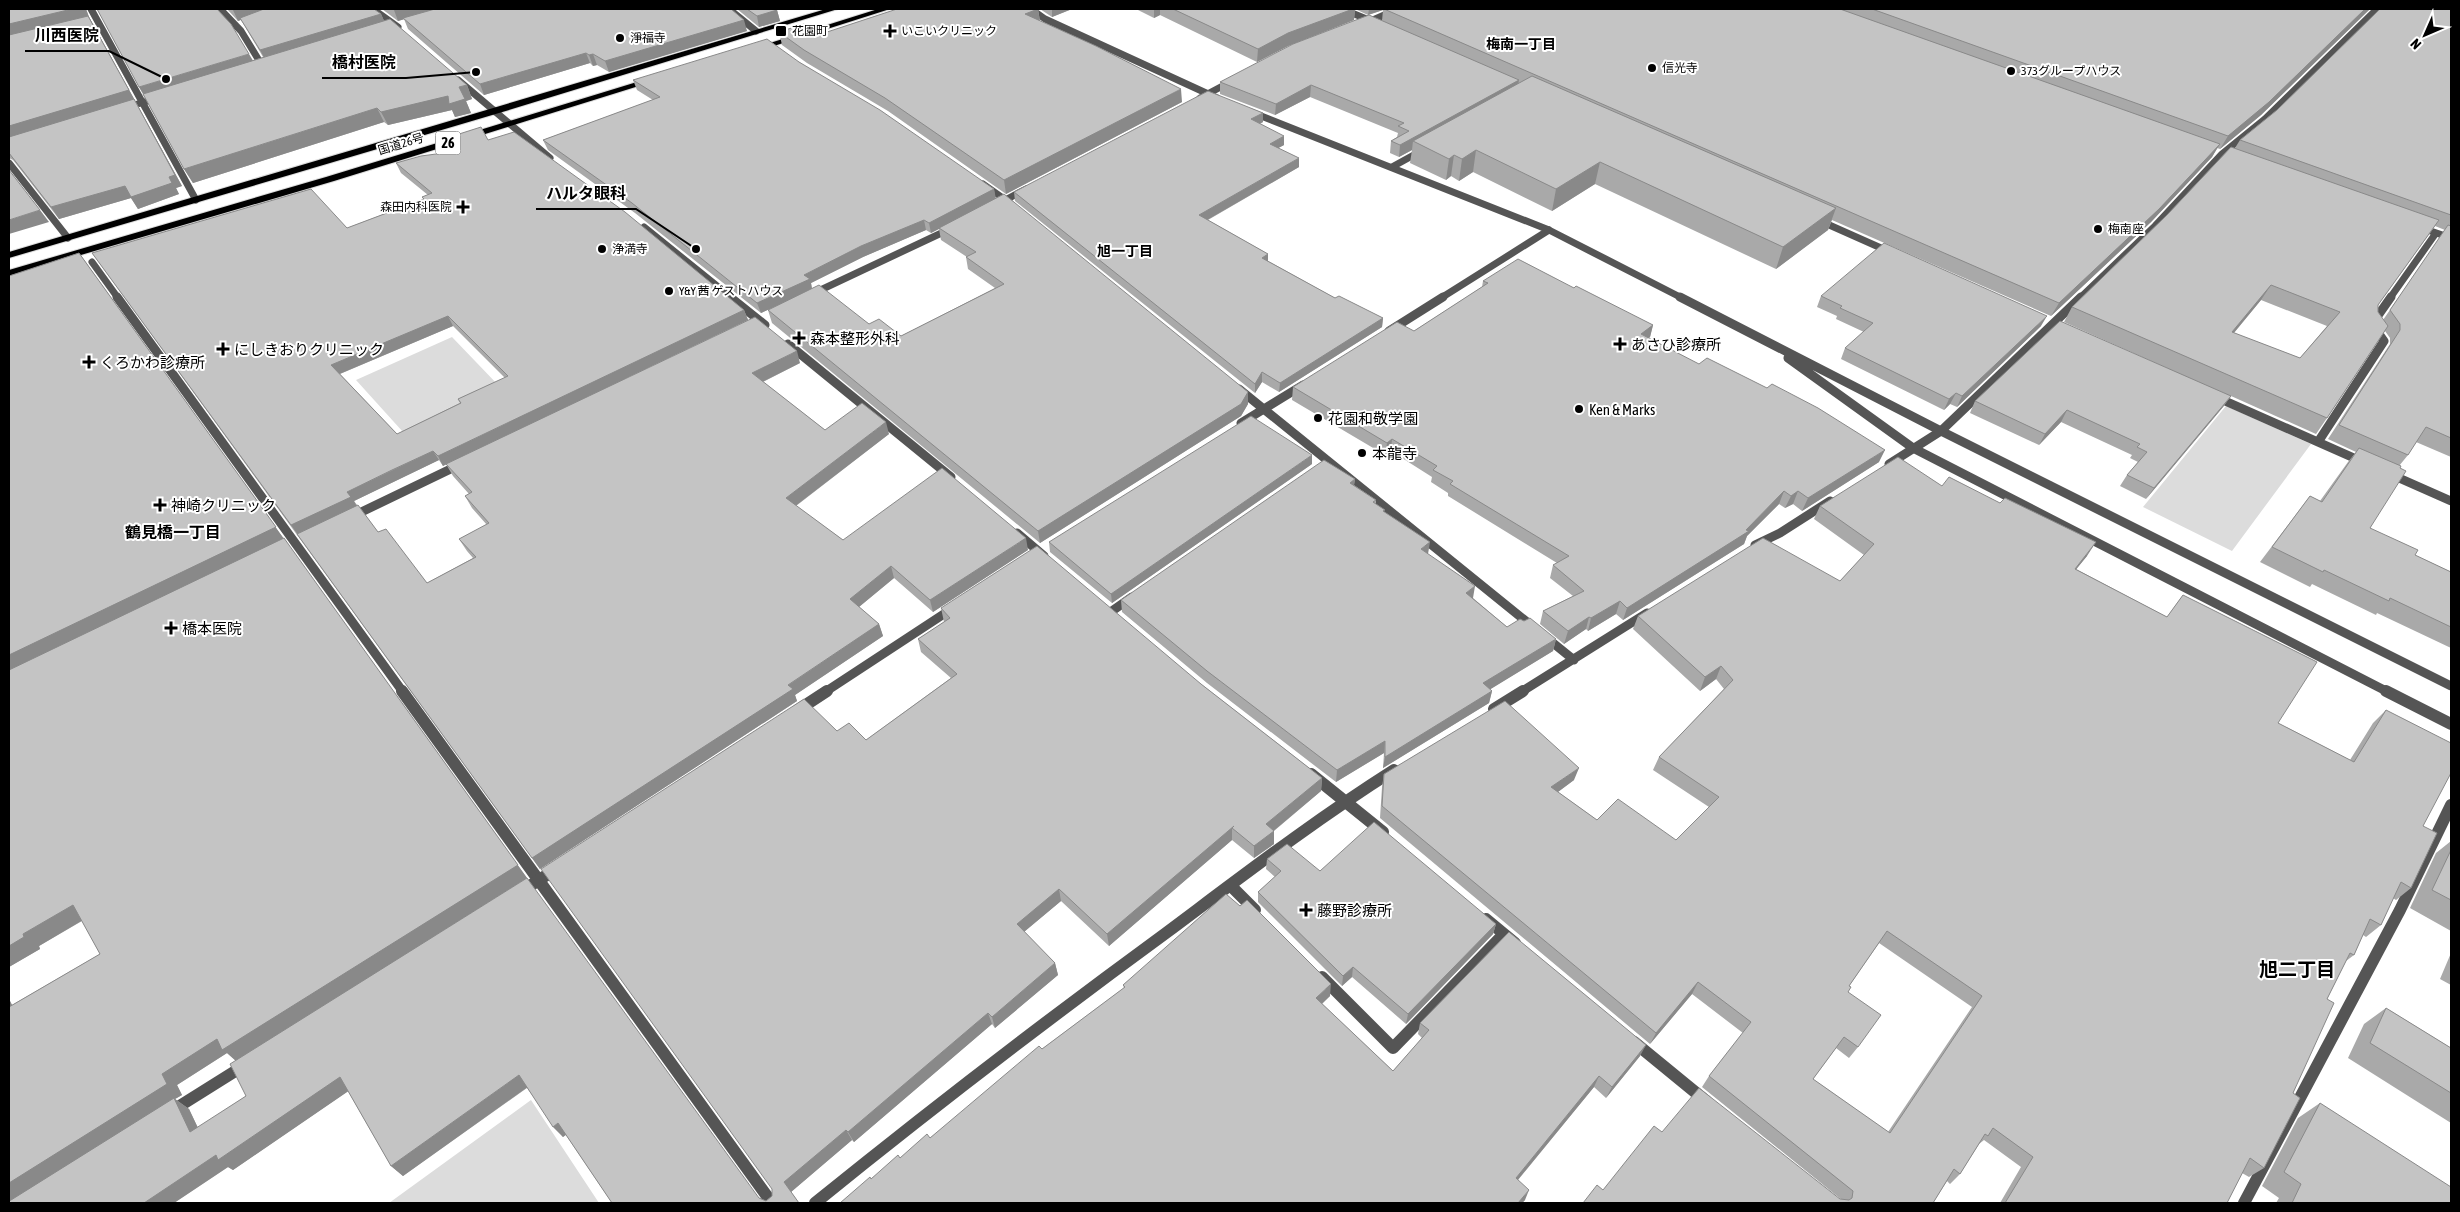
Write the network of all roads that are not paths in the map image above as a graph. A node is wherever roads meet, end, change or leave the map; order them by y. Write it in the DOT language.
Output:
graph roads {
  1 [pos="92,9"];
  2 [pos="220,9"];
  3 [pos="373,9"];
  4 [pos="729,9"];
  5 [pos="834,9"];
  6 [pos="886,9"];
  7 [pos="1031,9"];
  8 [pos="1342,9"];
  9 [pos="1398,9"];
  10 [pos="2377,9"];
  11 [pos="98,20"];
  12 [pos="1371,21"];
  13 [pos="89,22"];
  14 [pos="246,23"];
  15 [pos="1380,25"];
  16 [pos="1360,26"];
  17 [pos="237,27"];
  18 [pos="400,29"];
  19 [pos="756,32"];
  20 [pos="772,44"];
  21 [pos="782,51"];
  22 [pos="744,52"];
  23 [pos="272,64"];
  24 [pos="263,67"];
  25 [pos="254,70"];
  26 [pos="450,74"];
  27 [pos="660,78"];
  28 [pos="1237,78"];
  29 [pos="1207,94"];
  30 [pos="169,95"];
  31 [pos="1224,101"];
  32 [pos="1192,102"];
  33 [pos="141,103"];
  34 [pos="1242,108"];
  35 [pos="114,112"];
  36 [pos="496,112"];
  37 [pos="511,124"];
  38 [pos="1426,148"];
  39 [pos="9,163"];
  40 [pos="560,166"];
  41 [pos="1392,168"];
  42 [pos="974,178"];
  43 [pos="1032,186"];
  44 [pos="196,200"];
  45 [pos="1006,200"];
  46 [pos="989,208"];
  47 [pos="1021,212"];
  48 [pos="632,217"];
  49 [pos="1811,217"];
  50 [pos="2408,223"];
  51 [pos="956,226"];
  52 [pos="1549,230"];
  53 [pos="2436,233"];
  54 [pos="68,238"];
  55 [pos="2451,238"];
  56 [pos="9,254"];
  57 [pos="1901,257"];
  58 [pos="92,262"];
  59 [pos="9,273"];
  60 [pos="801,300"];
  61 [pos="1378,338"];
  62 [pos="1761,338"];
  63 [pos="1312,378"];
  64 [pos="1233,384"];
  65 [pos="2212,395"];
  66 [pos="1263,409"];
  67 [pos="1230,430"];
  68 [pos="1941,431"];
  69 [pos="2318,442"];
  70 [pos="1914,448"];
  71 [pos="471,459"];
  72 [pos="2372,466"];
  73 [pos="2380,470"];
  74 [pos="1876,472"];
  75 [pos="958,482"];
  76 [pos="1836,498"];
  77 [pos="2451,501"];
  78 [pos="341,522"];
  79 [pos="1009,526"];
  80 [pos="1745,551"];
  81 [pos="1053,563"];
  82 [pos="1144,589"];
  83 [pos="964,601"];
  84 [pos="1656,608"];
  85 [pos="1112,611"];
  86 [pos="1574,660"];
  87 [pos="2451,686"];
  88 [pos="1488,713"];
  89 [pos="788,716"];
  90 [pos="2451,724"];
  91 [pos="1404,764"];
  92 [pos="1306,770"];
  93 [pos="1346,800"];
  94 [pos="2451,805"];
  95 [pos="1391,838"];
  96 [pos="563,864"];
  97 [pos="538,880"];
  98 [pos="1230,885"];
  99 [pos="513,896"];
  100 [pos="1481,914"];
  101 [pos="1264,919"];
  102 [pos="1504,934"];
  103 [pos="1524,951"];
  104 [pos="1312,966"];
  105 [pos="1624,1034"];
  106 [pos="252,1060"];
  107 [pos="1717,1108"];
  108 [pos="160,1118"];
  109 [pos="772,1203"];
  110 [pos="815,1203"];
  111 [pos="2244,1203"];
  1 -- 11 [label="street"];
  2 -- 17 [label="street"];
  3 -- 18 [label="street"];
  4 -- 19 [label="street"];
  5 -- 19 [label="highway, 国道26号 / 26"];
  6 -- 20 [label="highway"];
  7 -- 29 [label="street"];
  8 -- 12 [label="street"];
  9 -- 12 [label="street"];
  10 -- 68 [label="street"];
  11 -- 13 [label="street"];
  11 -- 33 [label="street"];
  12 -- 15 [label="street"];
  12 -- 16 [label="street"];
  14 -- 17 [label="street"];
  17 -- 24 [label="street"];
  19 -- 36 [label="highway, 国道26号 / 26"];
  20 -- 21 [label="street"];
  20 -- 22 [label="highway"];
  23 -- 24 [label="street"];
  24 -- 25 [label="street"];
  26 -- 36 [label="street"];
  27 -- 37 [label="highway, 国道26号 / 26"];
  28 -- 29 [label="street"];
  29 -- 31 [label="street"];
  29 -- 32 [label="street"];
  30 -- 33 [label="street"];
  33 -- 35 [label="street"];
  33 -- 44 [label="street"];
  34 -- 41 [label="street"];
  36 -- 37 [label="street"];
  36 -- 44 [label="highway, 国道26号 / 26"];
  37 -- 40 [label="street"];
  37 -- 59 [label="highway, 国道26号 / 26"];
  38 -- 41 [label="street"];
  39 -- 54 [label="street"];
  41 -- 52 [label="street"];
  42 -- 45 [label="street"];
  43 -- 45 [label="street"];
  44 -- 54 [label="highway, 国道26号 / 26"];
  45 -- 46 [label="street"];
  45 -- 47 [label="street"];
  48 -- 75 [label="street"];
  49 -- 57 [label="street"];
  50 -- 53 [label="street"];
  51 -- 60 [label="street"];
  52 -- 61 [label="street"];
  52 -- 62 [label="street"];
  53 -- 55 [label="street"];
  53 -- 69 [label="street"];
  54 -- 56 [label="highway, 国道26号 / 26"];
  58 -- 97 [label="street"];
  62 -- 68 [label="street"];
  62 -- 70 [label="street"];
  63 -- 66 [label="street"];
  64 -- 66 [label="street"];
  65 -- 69 [label="street"];
  66 -- 67 [label="street"];
  66 -- 86 [label="street"];
  68 -- 70 [label="street"];
  68 -- 87 [label="street"];
  69 -- 72 [label="street"];
  70 -- 74 [label="street"];
  70 -- 90 [label="street"];
  71 -- 78 [label="street"];
  73 -- 77 [label="street"];
  76 -- 80 [label="street"];
  79 -- 81 [label="street"];
  82 -- 85 [label="street"];
  83 -- 89 [label="street"];
  84 -- 86 [label="street"];
  86 -- 88 [label="street"];
  91 -- 93 [label="street"];
  92 -- 93 [label="street"];
  93 -- 95 [label="street"];
  93 -- 98 [label="street"];
  94 -- 111 [label="street"];
  96 -- 97 [label="street"];
  97 -- 99 [label="street"];
  97 -- 109 [label="street"];
  98 -- 101 [label="street"];
  98 -- 110 [label="street"];
  100 -- 102 [label="street"];
  102 -- 103 [label="street"];
  102 -- 104 [label="street"];
  105 -- 107 [label="street"];
  106 -- 108 [label="street"];
}
